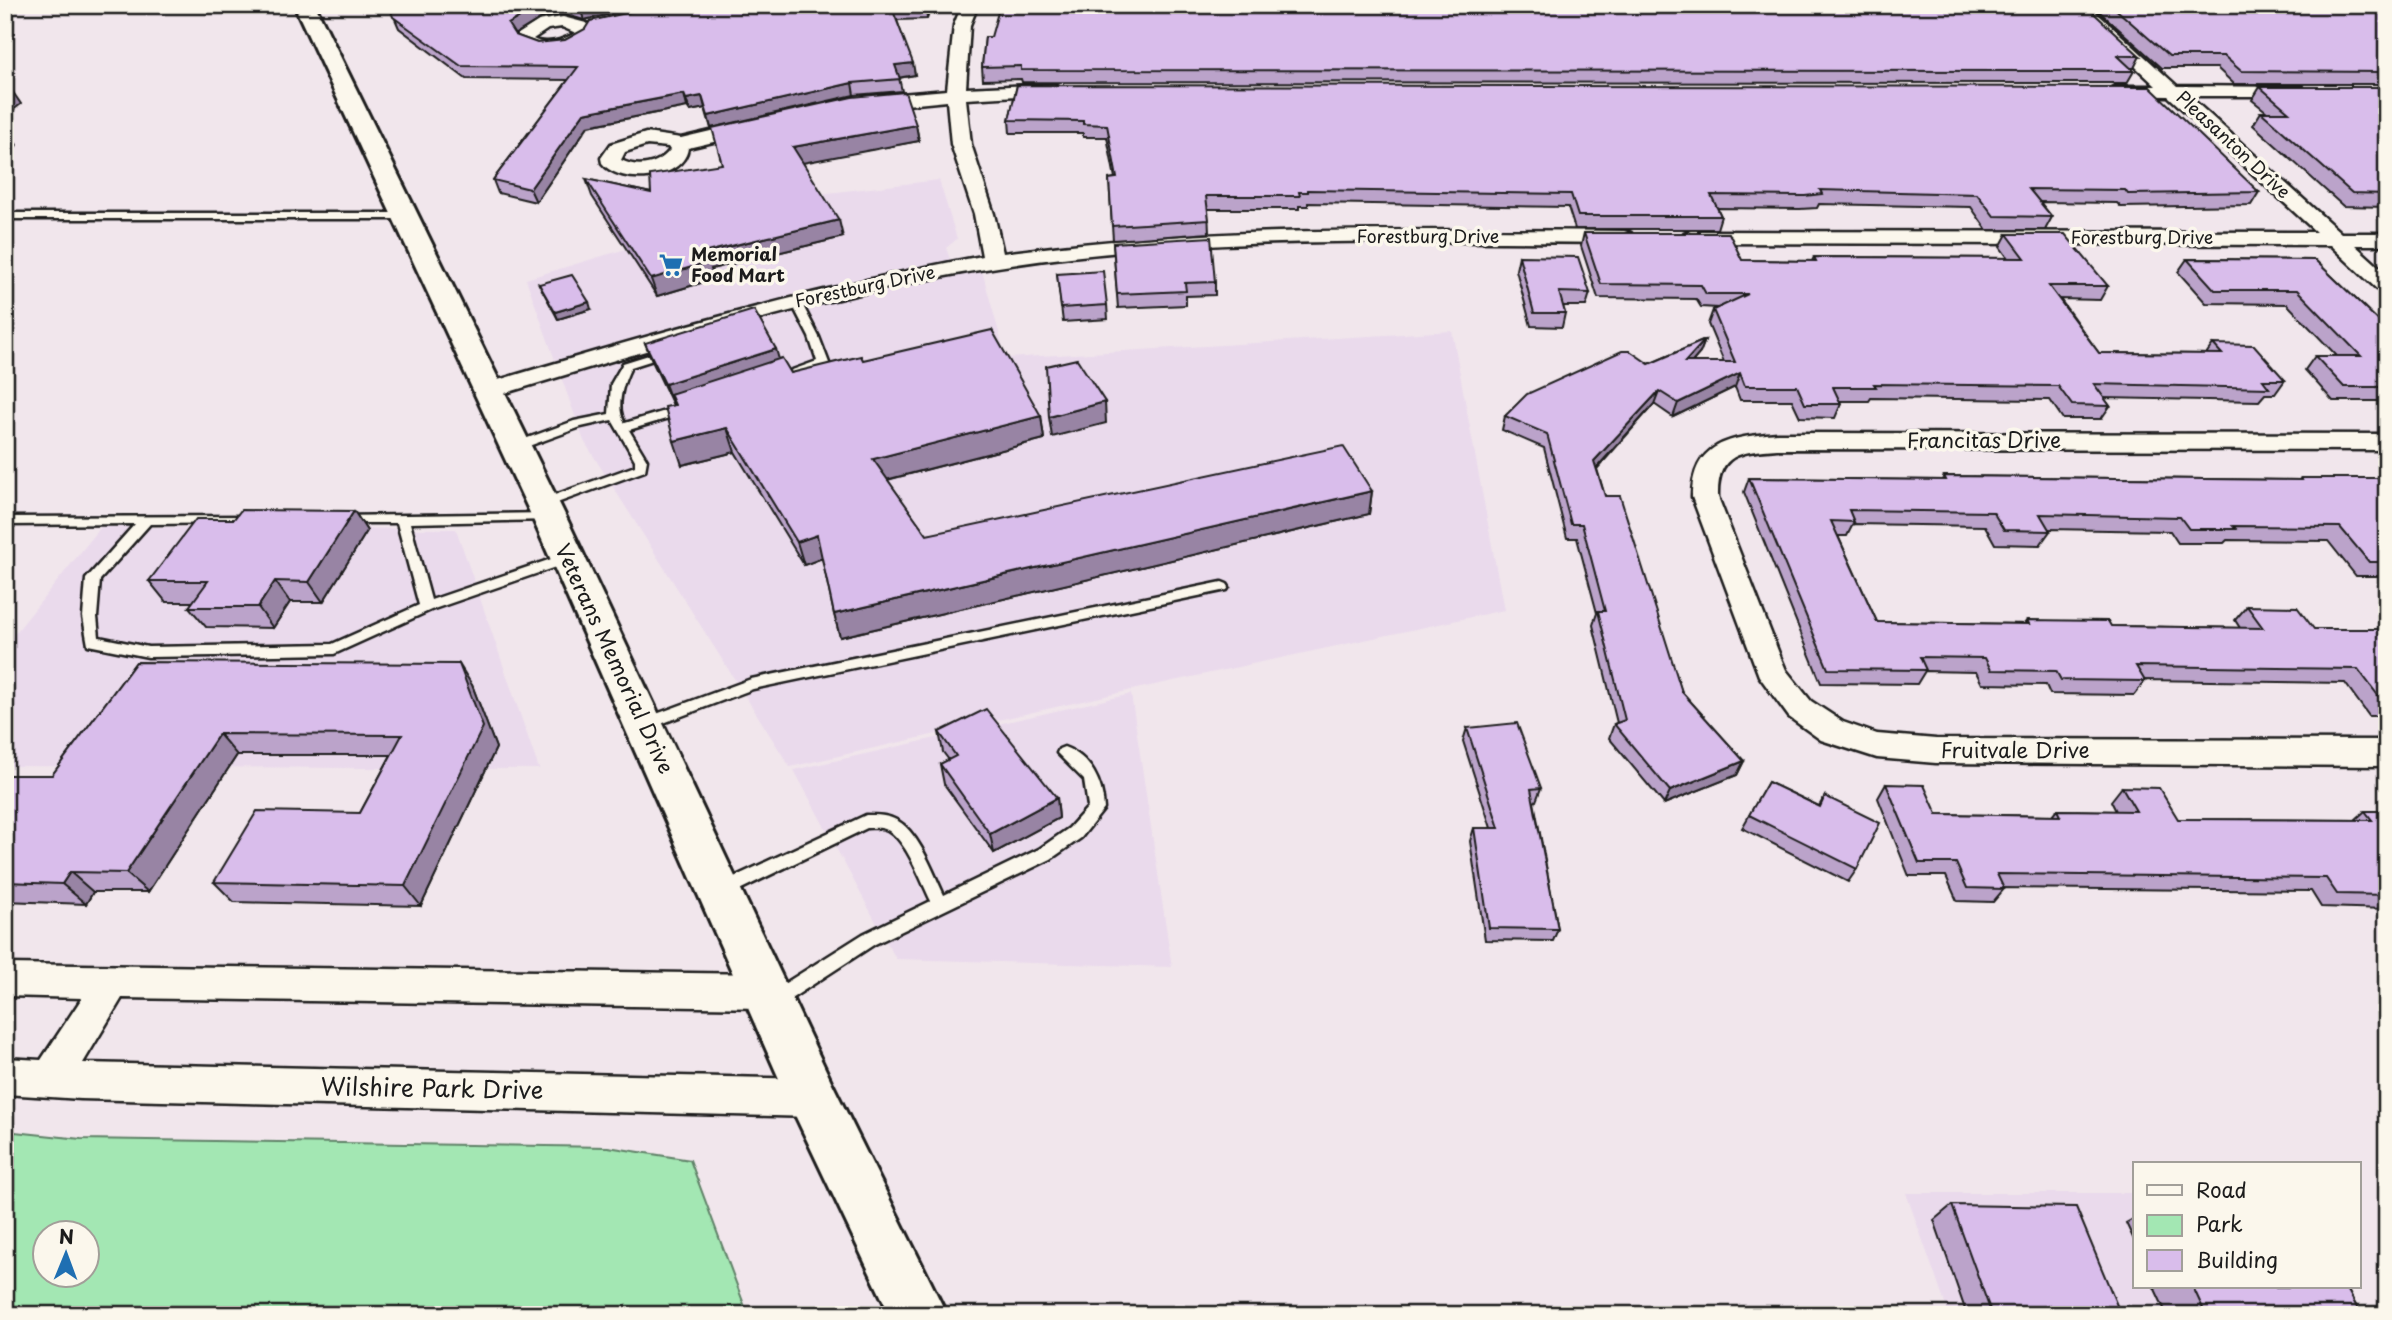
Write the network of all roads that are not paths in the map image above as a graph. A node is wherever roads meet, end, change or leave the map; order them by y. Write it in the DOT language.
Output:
graph roads {
  1 [pos="304,5"];
  2 [pos="970,5"];
  3 [pos="2078,5"];
  4 [pos="1069,89"];
  5 [pos="2091,91"];
  6 [pos="2174,91"];
  7 [pos="2320,92"];
  8 [pos="956,94"];
  9 [pos="842,107"];
  10 [pos="765,124"];
  11 [pos="678,145"];
  12 [pos="5,216"];
  13 [pos="404,216"];
  14 [pos="1639,237"];
  15 [pos="1667,237"];
  16 [pos="2335,239"];
  17 [pos="2387,239"];
  18 [pos="994,261"];
  19 [pos="2387,286"];
  20 [pos="796,302"];
  21 [pos="686,341"];
  22 [pos="779,379"];
  23 [pos="487,391"];
  24 [pos="696,406"];
  25 [pos="615,416"];
  26 [pos="623,428"];
  27 [pos="2387,442"];
  28 [pos="515,447"];
  29 [pos="545,510"];
  30 [pos="402,518"];
  31 [pos="267,519"];
  32 [pos="321,519"];
  33 [pos="146,520"];
  34 [pos="5,521"];
  35 [pos="568,558"];
  36 [pos="1735,578"];
  37 [pos="1222,587"];
  38 [pos="426,607"];
  39 [pos="643,724"];
  40 [pos="1064,753"];
  41 [pos="2387,753"];
  42 [pos="719,891"];
  43 [pos="940,904"];
  44 [pos="5,980"];
  45 [pos="113,981"];
  46 [pos="768,997"];
  47 [pos="5,1076"];
  48 [pos="51,1079"];
  49 [pos="813,1098"];
  50 [pos="919,1315"];
  1 -- 13 [label="main road, Veterans Memorial Drive"];
  2 -- 8 [label="street"];
  3 -- 6 [label="street, Pleasanton Drive"];
  4 -- 8 [label="street"];
  5 -- 6 [label="street"];
  6 -- 7 [label="street"];
  6 -- 16 [label="street, Pleasanton Drive"];
  8 -- 9 [label="street"];
  8 -- 18 [label="street"];
  10 -- 11 [label="street"];
  12 -- 13 [label="lane"];
  13 -- 23 [label="main road, Veterans Memorial Drive"];
  14 -- 18 [label="street, Forestburg Drive"];
  15 -- 16 [label="street, Forestburg Drive"];
  16 -- 17 [label="street, Forestburg Drive"];
  16 -- 19 [label="street, Pleasanton Drive"];
  18 -- 20 [label="street, Forestburg Drive"];
  20 -- 21 [label="street, Forestburg Drive"];
  20 -- 22 [label="lane"];
  21 -- 23 [label="street, Forestburg Drive"];
  21 -- 25 [label="lane"];
  23 -- 28 [label="main road, Veterans Memorial Drive"];
  24 -- 26 [label="lane"];
  25 -- 26 [label="lane"];
  25 -- 28 [label="lane"];
  26 -- 29 [label="lane"];
  27 -- 36 [label="street, Francitas Drive"];
  28 -- 29 [label="main road, Veterans Memorial Drive"];
  29 -- 30 [label="lane"];
  29 -- 35 [label="main road, Veterans Memorial Drive"];
  30 -- 32 [label="lane"];
  30 -- 38 [label="lane"];
  31 -- 33 [label="lane"];
  33 -- 34 [label="lane"];
  33 -- 38 [label="lane"];
  35 -- 38 [label="lane"];
  35 -- 39 [label="main road, Veterans Memorial Drive"];
  36 -- 41 [label="street, Fruitvale Drive"];
  37 -- 39 [label="lane"];
  39 -- 42 [label="main road, Veterans Memorial Drive"];
  40 -- 43 [label="lane"];
  42 -- 43 [label="lane"];
  42 -- 46 [label="main road, Veterans Memorial Drive"];
  43 -- 46 [label="lane"];
  44 -- 45 [label="street"];
  45 -- 46 [label="street"];
  45 -- 48 [label="street"];
  46 -- 49 [label="main road, Veterans Memorial Drive"];
  47 -- 48 [label="street, Wilshire Park Drive"];
  48 -- 49 [label="street, Wilshire Park Drive"];
  49 -- 50 [label="main road, Veterans Memorial Drive"];
}
